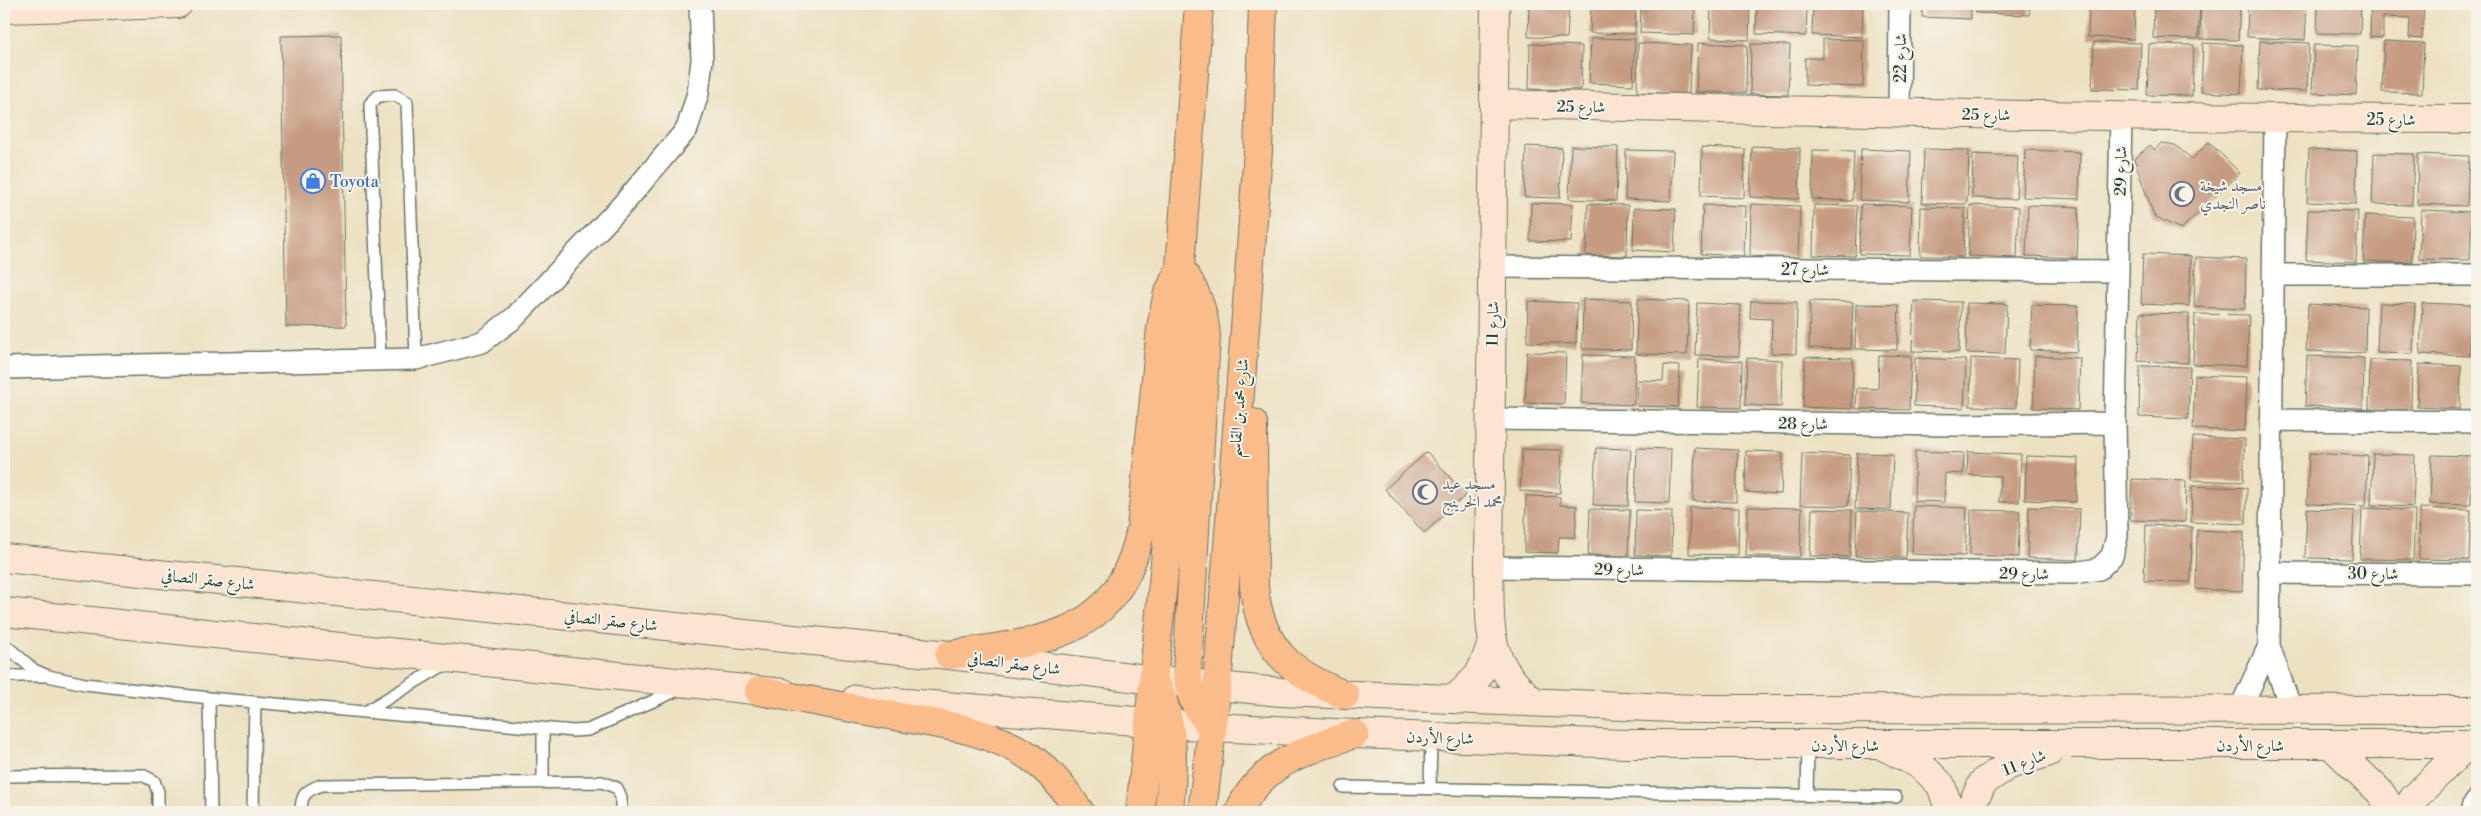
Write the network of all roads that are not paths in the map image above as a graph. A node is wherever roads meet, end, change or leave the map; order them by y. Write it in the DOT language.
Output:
graph roads {
  1 [pos="178,4"];
  2 [pos="700,4"];
  3 [pos="1199,4"];
  4 [pos="1247,4"];
  5 [pos="1263,4"];
  6 [pos="1495,4"];
  7 [pos="1900,4"];
  8 [pos="4,9"];
  9 [pos="1262,63"];
  10 [pos="1494,104"];
  11 [pos="1899,113"];
  12 [pos="2121,116"];
  13 [pos="2477,118"];
  14 [pos="2276,119"];
  15 [pos="1492,267"];
  16 [pos="1180,268"];
  17 [pos="2117,271"];
  18 [pos="2274,274"];
  19 [pos="2477,274"];
  20 [pos="1247,303"];
  21 [pos="416,359"];
  22 [pos="380,360"];
  23 [pos="4,368"];
  24 [pos="1491,419"];
  25 [pos="2272,420"];
  26 [pos="2477,422"];
  27 [pos="2115,423"];
  28 [pos="4,558"];
  29 [pos="1489,567"];
  30 [pos="2268,573"];
  31 [pos="2477,574"];
  32 [pos="4,612"];
  33 [pos="4,644"];
  34 [pos="1492,644"];
  35 [pos="2269,646"];
  36 [pos="949,655"];
  37 [pos="453,659"];
  38 [pos="4,676"];
  39 [pos="48,676"];
  40 [pos="1154,680"];
  41 [pos="691,684"];
  42 [pos="1188,684"];
  43 [pos="1217,686"];
  44 [pos="759,691"];
  45 [pos="1345,695"];
  46 [pos="209,698"];
  47 [pos="1455,699"];
  48 [pos="1533,700"];
  49 [pos="255,702"];
  50 [pos="1628,707"];
  51 [pos="1698,709"];
  52 [pos="2240,709"];
  53 [pos="2291,709"];
  54 [pos="2477,710"];
  55 [pos="365,712"];
  56 [pos="1160,722"];
  57 [pos="1212,727"];
  58 [pos="543,729"];
  59 [pos="1355,734"];
  60 [pos="1431,737"];
  61 [pos="1626,744"];
  62 [pos="2472,744"];
  63 [pos="1696,745"];
  64 [pos="1808,745"];
  65 [pos="1882,745"];
  66 [pos="2069,745"];
  67 [pos="2331,745"];
  68 [pos="4,776"];
  69 [pos="543,783"];
  70 [pos="1343,787"];
  71 [pos="1430,788"];
  72 [pos="2477,793"];
  73 [pos="1807,795"];
  74 [pos="1896,797"];
  75 [pos="158,812"];
  76 [pos="210,812"];
  77 [pos="253,812"];
  78 [pos="301,812"];
  79 [pos="621,812"];
  80 [pos="1080,812"];
  81 [pos="1140,812"];
  82 [pos="1169,812"];
  83 [pos="1202,812"];
  84 [pos="1239,812"];
  85 [pos="1950,812"];
  86 [pos="1968,812"];
  87 [pos="2393,812"];
  88 [pos="2405,812"];
  89 [pos="2466,812"];
  1 -- 8 [label="main road"];
  2 -- 21 [label="street"];
  3 -- 16 [label="main road"];
  4 -- 9 [label="main road"];
  5 -- 9 [label="main road, شارع محمد بن القاسم"];
  6 -- 10 [label="main road, شارع 11"];
  7 -- 11 [label="street, شارع 22"];
  9 -- 20 [label="main road, شارع محمد بن القاسم"];
  10 -- 11 [label="main road, شارع 25"];
  10 -- 15 [label="main road, شارع 11"];
  11 -- 12 [label="main road, شارع 25"];
  12 -- 14 [label="main road, شارع 25"];
  12 -- 17 [label="street, شارع 29"];
  13 -- 14 [label="main road, شارع 25"];
  14 -- 18 [label="street"];
  15 -- 17 [label="street, شارع 27"];
  15 -- 24 [label="main road, شارع 11"];
  16 -- 36 [label="main road"];
  16 -- 40 [label="main road"];
  16 -- 42 [label="main road"];
  17 -- 27 [label="street, شارع 29"];
  18 -- 19 [label="street"];
  18 -- 25 [label="street"];
  20 -- 43 [label="main road, شارع محمد بن القاسم"];
  20 -- 45 [label="main road"];
  21 -- 22 [label="street"];
  21 -- 22 [label="lane"];
  22 -- 23 [label="street"];
  24 -- 27 [label="street, شارع 28"];
  24 -- 29 [label="main road, شارع 11"];
  25 -- 26 [label="street"];
  25 -- 30 [label="street"];
  27 -- 29 [label="street, شارع 29"];
  28 -- 36 [label="main road, شارع صقر النصافي"];
  29 -- 34 [label="main road, شارع 11"];
  30 -- 31 [label="street, شارع 30"];
  30 -- 35 [label="street"];
  32 -- 37 [label="main road"];
  33 -- 39 [label="lane"];
  34 -- 47 [label="main road, شارع 11"];
  34 -- 48 [label="main road, شارع 11"];
  35 -- 52 [label="street"];
  35 -- 53 [label="street"];
  36 -- 40 [label="main road, شارع صقر النصافي"];
  37 -- 41 [label="main road"];
  37 -- 55 [label="lane"];
  38 -- 39 [label="lane"];
  39 -- 46 [label="lane"];
  40 -- 42 [label="main road, شارع صقر النصافي"];
  40 -- 56 [label="main road"];
  41 -- 44 [label="main road"];
  41 -- 58 [label="lane"];
  42 -- 43 [label="main road, شارع صقر النصافي"];
  42 -- 57 [label="main road"];
  43 -- 45 [label="main road"];
  43 -- 57 [label="main road, شارع محمد بن القاسم"];
  44 -- 56 [label="main road"];
  44 -- 80 [label="main road"];
  45 -- 47 [label="main road"];
  46 -- 49 [label="lane"];
  46 -- 76 [label="lane"];
  47 -- 48 [label="main road"];
  48 -- 50 [label="main road"];
  49 -- 55 [label="lane"];
  49 -- 77 [label="lane"];
  50 -- 51 [label="main road"];
  50 -- 61 [label="main road"];
  51 -- 52 [label="main road"];
  51 -- 63 [label="main road"];
  52 -- 53 [label="main road"];
  53 -- 54 [label="main road"];
  55 -- 58 [label="lane"];
  56 -- 57 [label="main road"];
  56 -- 81 [label="main road"];
  56 -- 82 [label="main road"];
  57 -- 59 [label="main road, شارع الأردن"];
  57 -- 83 [label="main road, شارع محمد بن القاسم"];
  58 -- 69 [label="lane"];
  59 -- 60 [label="main road, شارع الأردن"];
  59 -- 84 [label="main road"];
  60 -- 61 [label="main road, شارع الأردن"];
  60 -- 71 [label="lane"];
  61 -- 63 [label="main road, شارع الأردن"];
  62 -- 67 [label="main road, شارع الأردن"];
  62 -- 88 [label="main road"];
  63 -- 64 [label="main road, شارع الأردن"];
  64 -- 65 [label="main road, شارع الأردن"];
  64 -- 73 [label="lane"];
  65 -- 66 [label="main road, شارع الأردن"];
  65 -- 85 [label="main road"];
  66 -- 67 [label="main road, شارع الأردن"];
  66 -- 86 [label="main road, شارع 11"];
  67 -- 87 [label="main road"];
  68 -- 75 [label="lane"];
  69 -- 78 [label="lane"];
  69 -- 79 [label="lane"];
  70 -- 71 [label="lane"];
  71 -- 73 [label="lane"];
  72 -- 89 [label="lane"];
  73 -- 74 [label="lane"];
}
